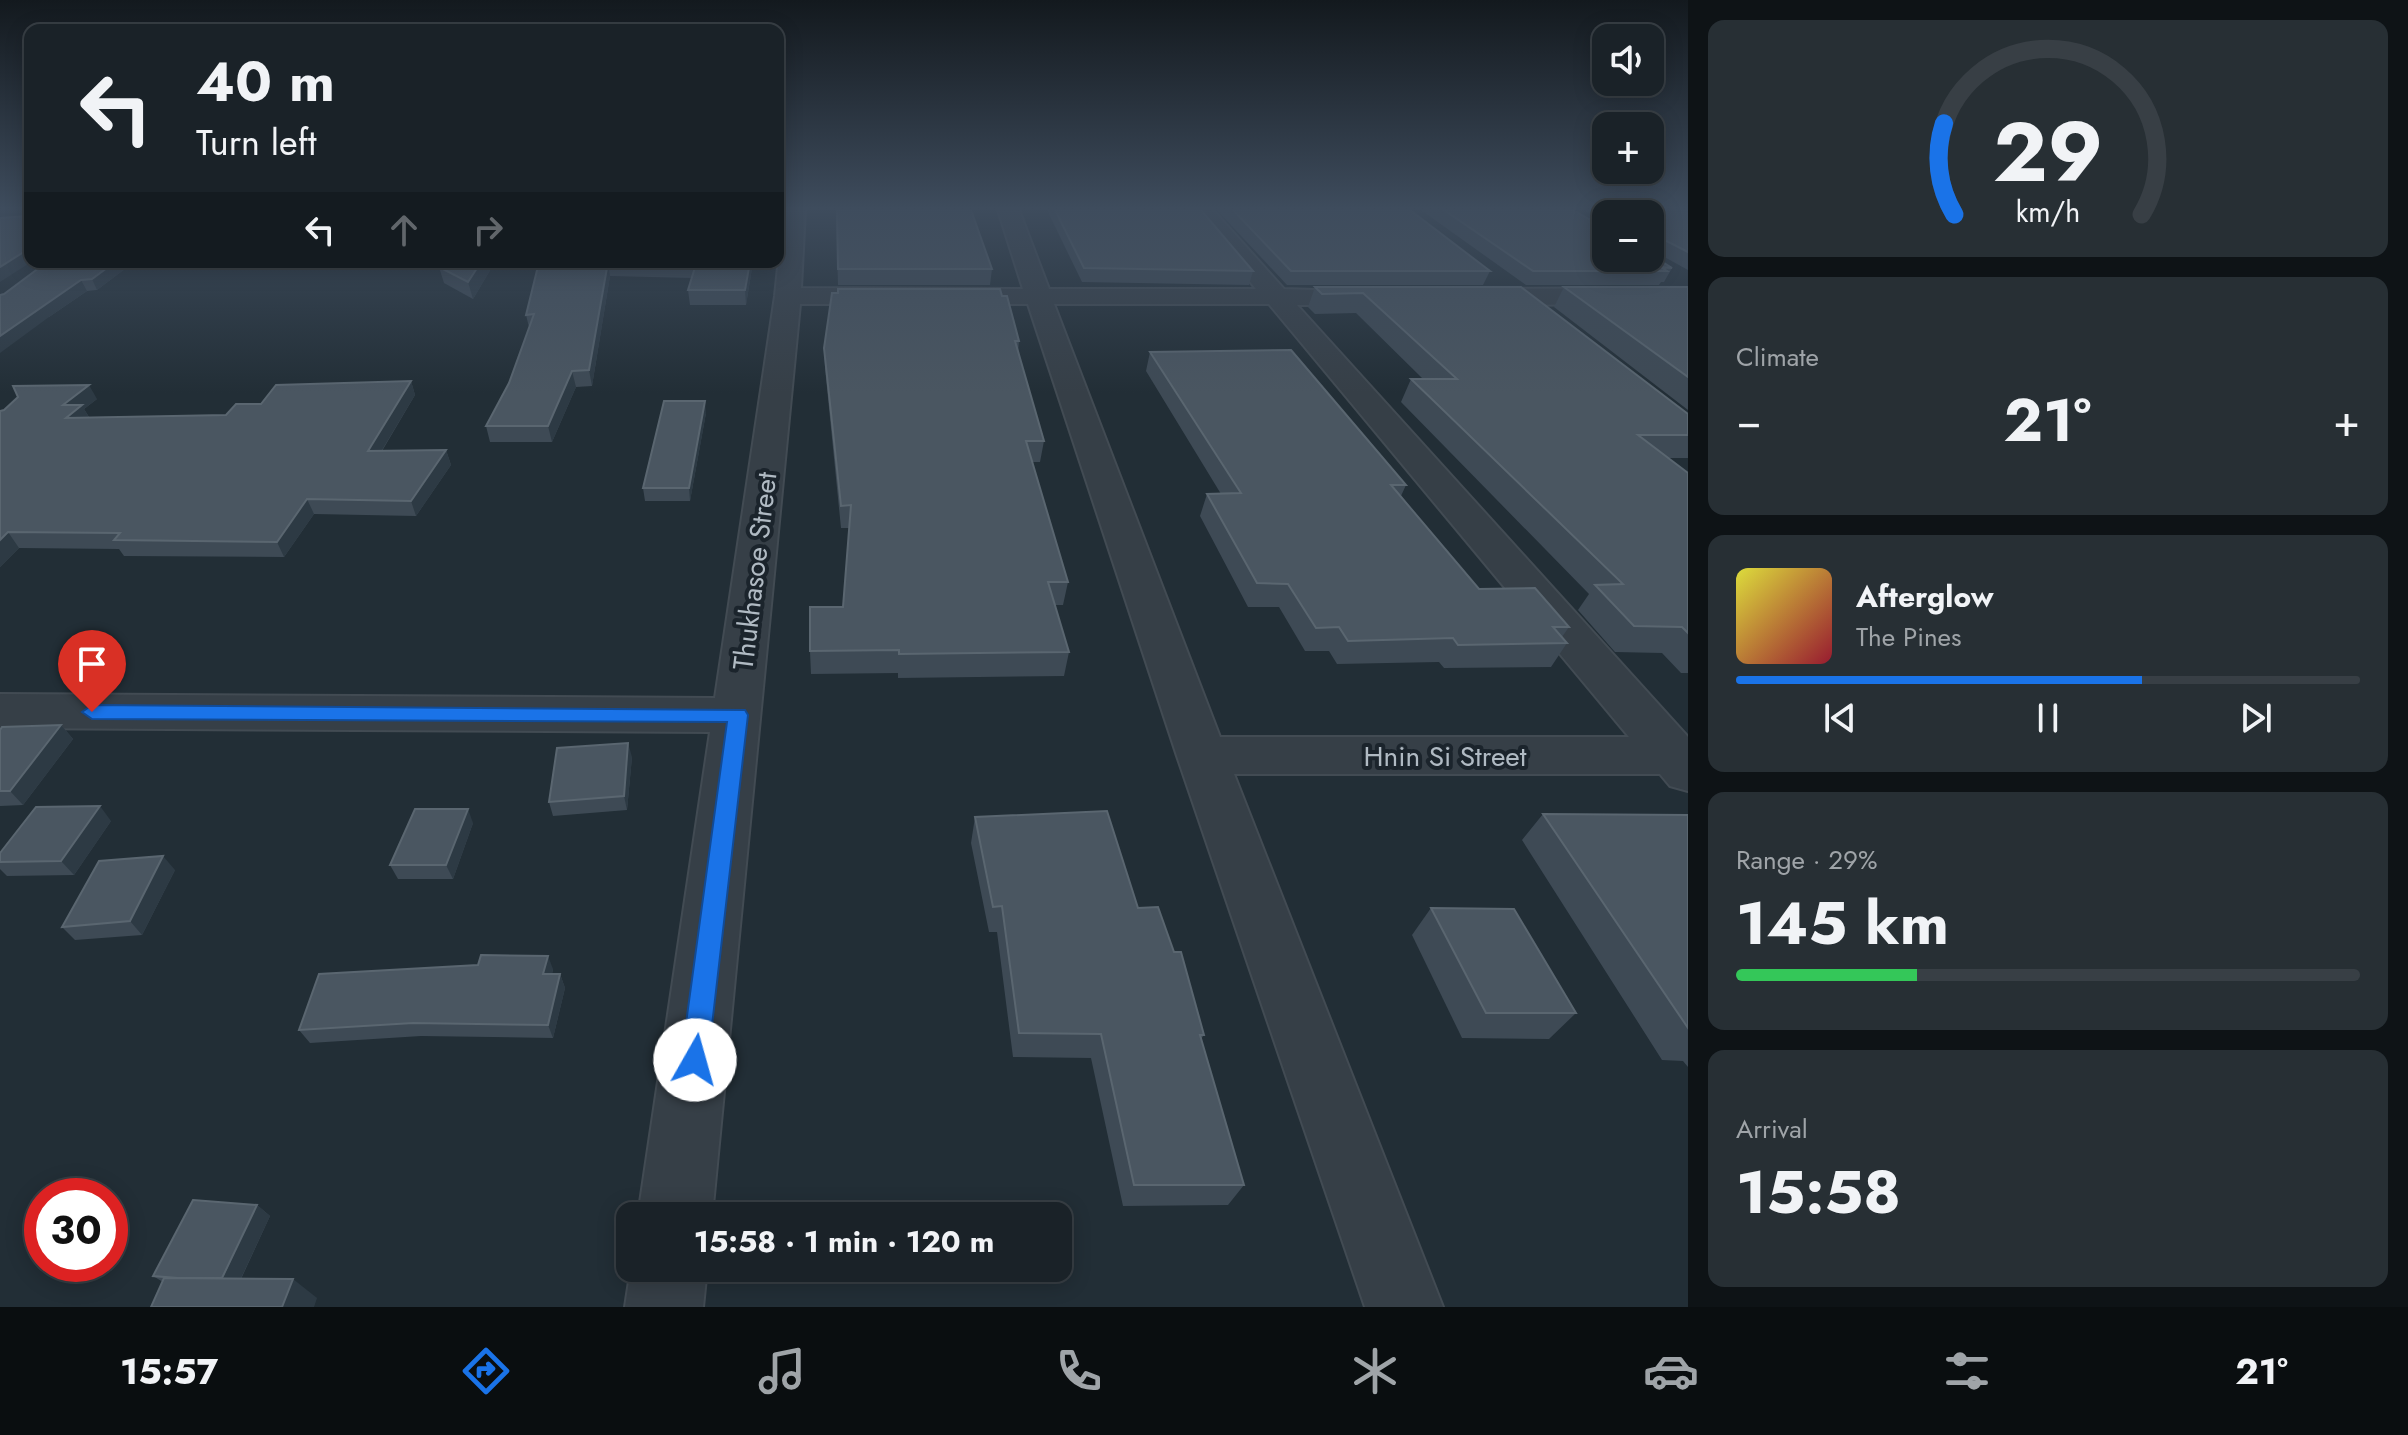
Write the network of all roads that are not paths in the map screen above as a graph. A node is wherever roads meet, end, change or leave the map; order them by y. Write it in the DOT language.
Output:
graph roads {
  1 [pos="790,271"];
  2 [pos="1030,271"];
  3 [pos="1255,271"];
  4 [pos="1485,271"];
  5 [pos="1666,271"];
  6 [pos="1688,283"];
  7 [pos="1038,295"];
  8 [pos="788,296"];
  9 [pos="1688,296"];
  10 [pos="1278,297"];
  11 [pos="1399,297"];
  12 [pos="1444,297"];
  13 [pos="1520,297"];
  14 [pos="1556,325"];
  15 [pos="0,711"];
  16 [pos="738,715"];
  17 [pos="1202,756"];
  18 [pos="1683,761"];
  19 [pos="677,1202"];
  20 [pos="667,1282"];
  21 [pos="664,1307"];
  22 [pos="1404,1307"];
  1 -- 8 [label="street, Thukhasoe Street"];
  2 -- 7 [label="street"];
  3 -- 10 [label="street"];
  4 -- 13 [label="street"];
  5 -- 6 [label="street"];
  7 -- 8 [label="street"];
  7 -- 10 [label="street"];
  7 -- 17 [label="street"];
  8 -- 16 [label="street, Thukhasoe Street"];
  9 -- 13 [label="street"];
  10 -- 11 [label="street"];
  10 -- 18 [label="street"];
  12 -- 13 [label="street"];
  13 -- 14 [label="street"];
  15 -- 16 [label="street"];
  16 -- 19 [label="street, Thukhasoe Street"];
  17 -- 18 [label="street, Hnin Si Street"];
  17 -- 22 [label="street"];
  20 -- 21 [label="street"];
}
